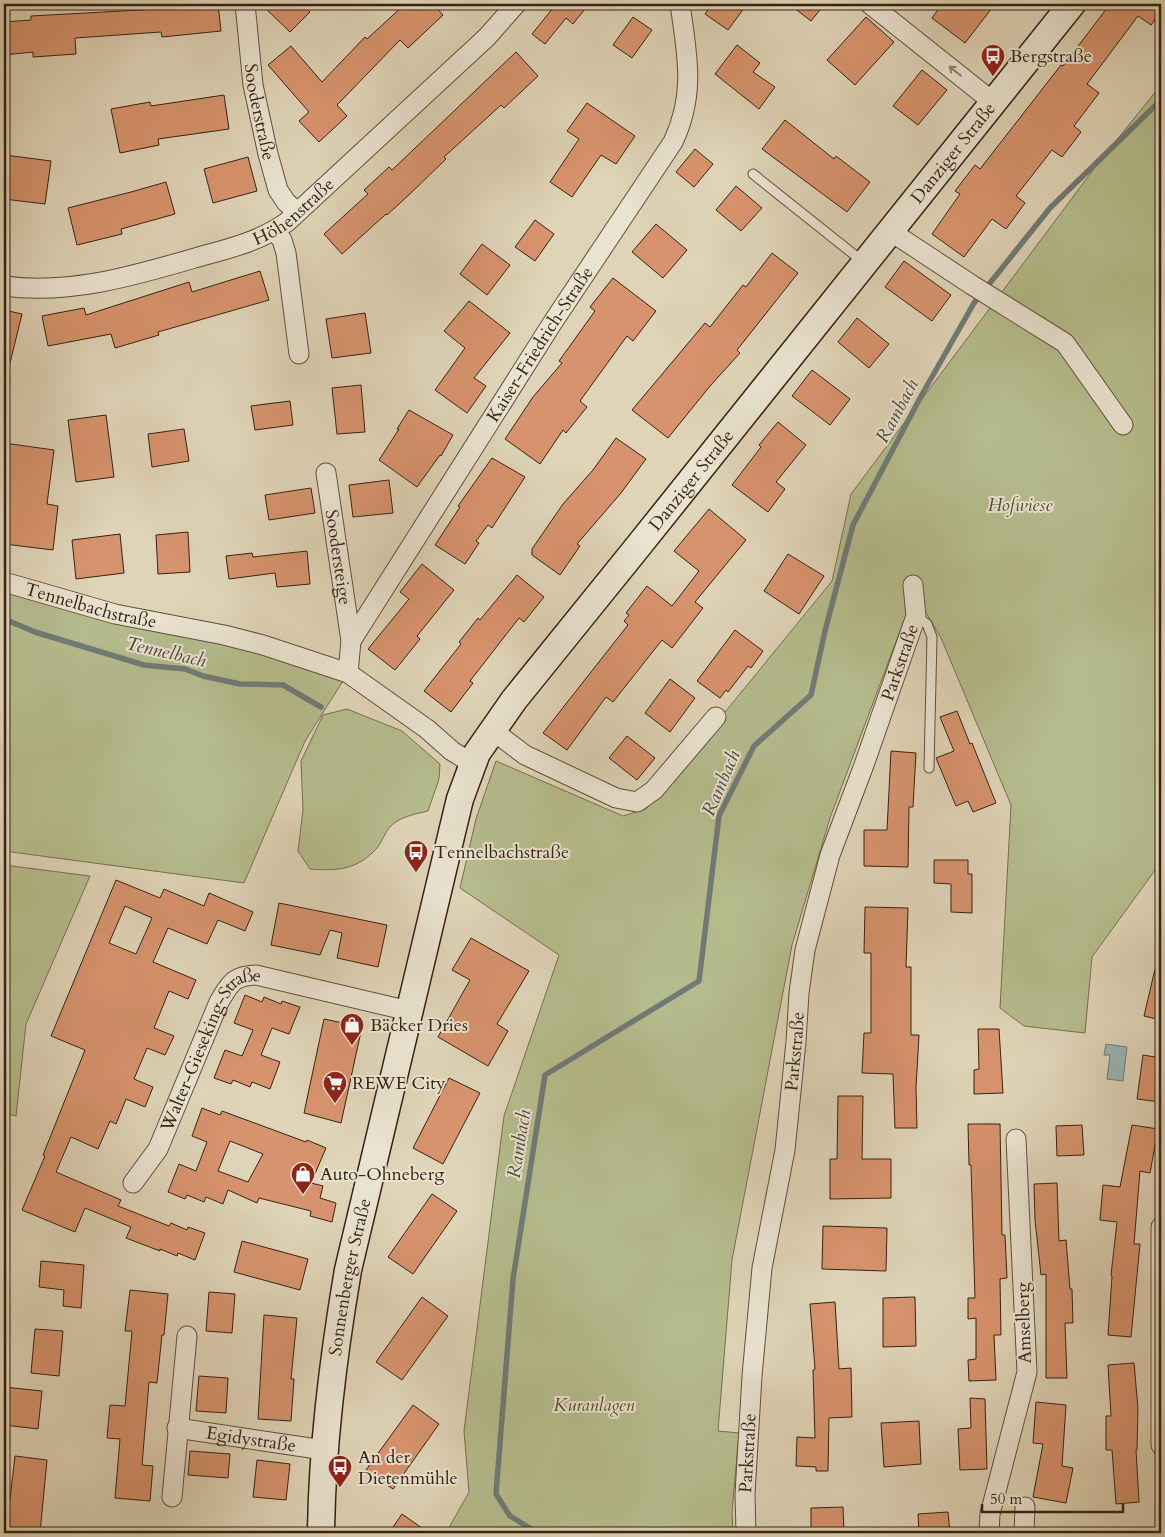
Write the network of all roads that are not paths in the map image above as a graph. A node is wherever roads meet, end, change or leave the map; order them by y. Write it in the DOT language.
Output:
graph roads {
  1 [pos="245,4"];
  2 [pos="516,4"];
  3 [pos="680,4"];
  4 [pos="870,4"];
  5 [pos="1072,4"];
  6 [pos="994,102"];
  7 [pos="753,174"];
  8 [pos="297,212"];
  9 [pos="275,230"];
  10 [pos="890,231"];
  11 [pos="864,263"];
  12 [pos="4,286"];
  13 [pos="300,354"];
  14 [pos="1123,425"];
  15 [pos="326,473"];
  16 [pos="4,582"];
  17 [pos="913,585"];
  18 [pos="916,616"];
  19 [pos="351,641"];
  20 [pos="348,673"];
  21 [pos="716,717"];
  22 [pos="492,730"];
  23 [pos="473,764"];
  24 [pos="929,768"];
  25 [pos="409,1011"];
  26 [pos="1016,1139"];
  27 [pos="133,1183"];
  28 [pos="1161,1227"];
  29 [pos="187,1336"];
  30 [pos="177,1428"];
  31 [pos="1161,1445"];
  32 [pos="324,1450"];
  33 [pos="172,1497"];
  34 [pos="1025,1507"];
  35 [pos="321,1533"];
  36 [pos="746,1533"];
  37 [pos="989,1533"];
  38 [pos="1024,1533"];
  1 -- 8 [label="street, Sooderstraße"];
  2 -- 8 [label="street, Höhenstraße"];
  3 -- 19 [label="street, Kaiser-Friedrich-Straße"];
  6 -- 4 [label="street, one-way"];
  5 -- 6 [label="main road, Danziger Straße"];
  6 -- 10 [label="main road, Danziger Straße"];
  7 -- 11 [label="lane"];
  8 -- 9 [label="street, Höhenstraße"];
  9 -- 12 [label="street, Höhenstraße"];
  9 -- 13 [label="street"];
  10 -- 11 [label="main road, Danziger Straße"];
  10 -- 14 [label="street"];
  11 -- 22 [label="main road, Danziger Straße"];
  15 -- 19 [label="street, Soodersteige"];
  16 -- 20 [label="street, Tennelbachstraße"];
  17 -- 18 [label="street, Parkstraße"];
  18 -- 24 [label="lane"];
  18 -- 36 [label="street, Parkstraße"];
  19 -- 20 [label="street, Kaiser-Friedrich-Straße"];
  20 -- 23 [label="street, Tennelbachstraße"];
  21 -- 22 [label="street"];
  22 -- 23 [label="main road, Danziger Straße"];
  23 -- 25 [label="main road, Sonnenberger Straße"];
  25 -- 27 [label="street, Walter-Gieseking-Straße"];
  25 -- 32 [label="main road, Sonnenberger Straße"];
  26 -- 37 [label="street, Amselberg"];
  28 -- 31 [label="street"];
  29 -- 30 [label="street"];
  30 -- 32 [label="street, Egidystraße"];
  30 -- 33 [label="street"];
  32 -- 35 [label="main road, Sonnenberger Straße"];
  34 -- 38 [label="street"];
}
